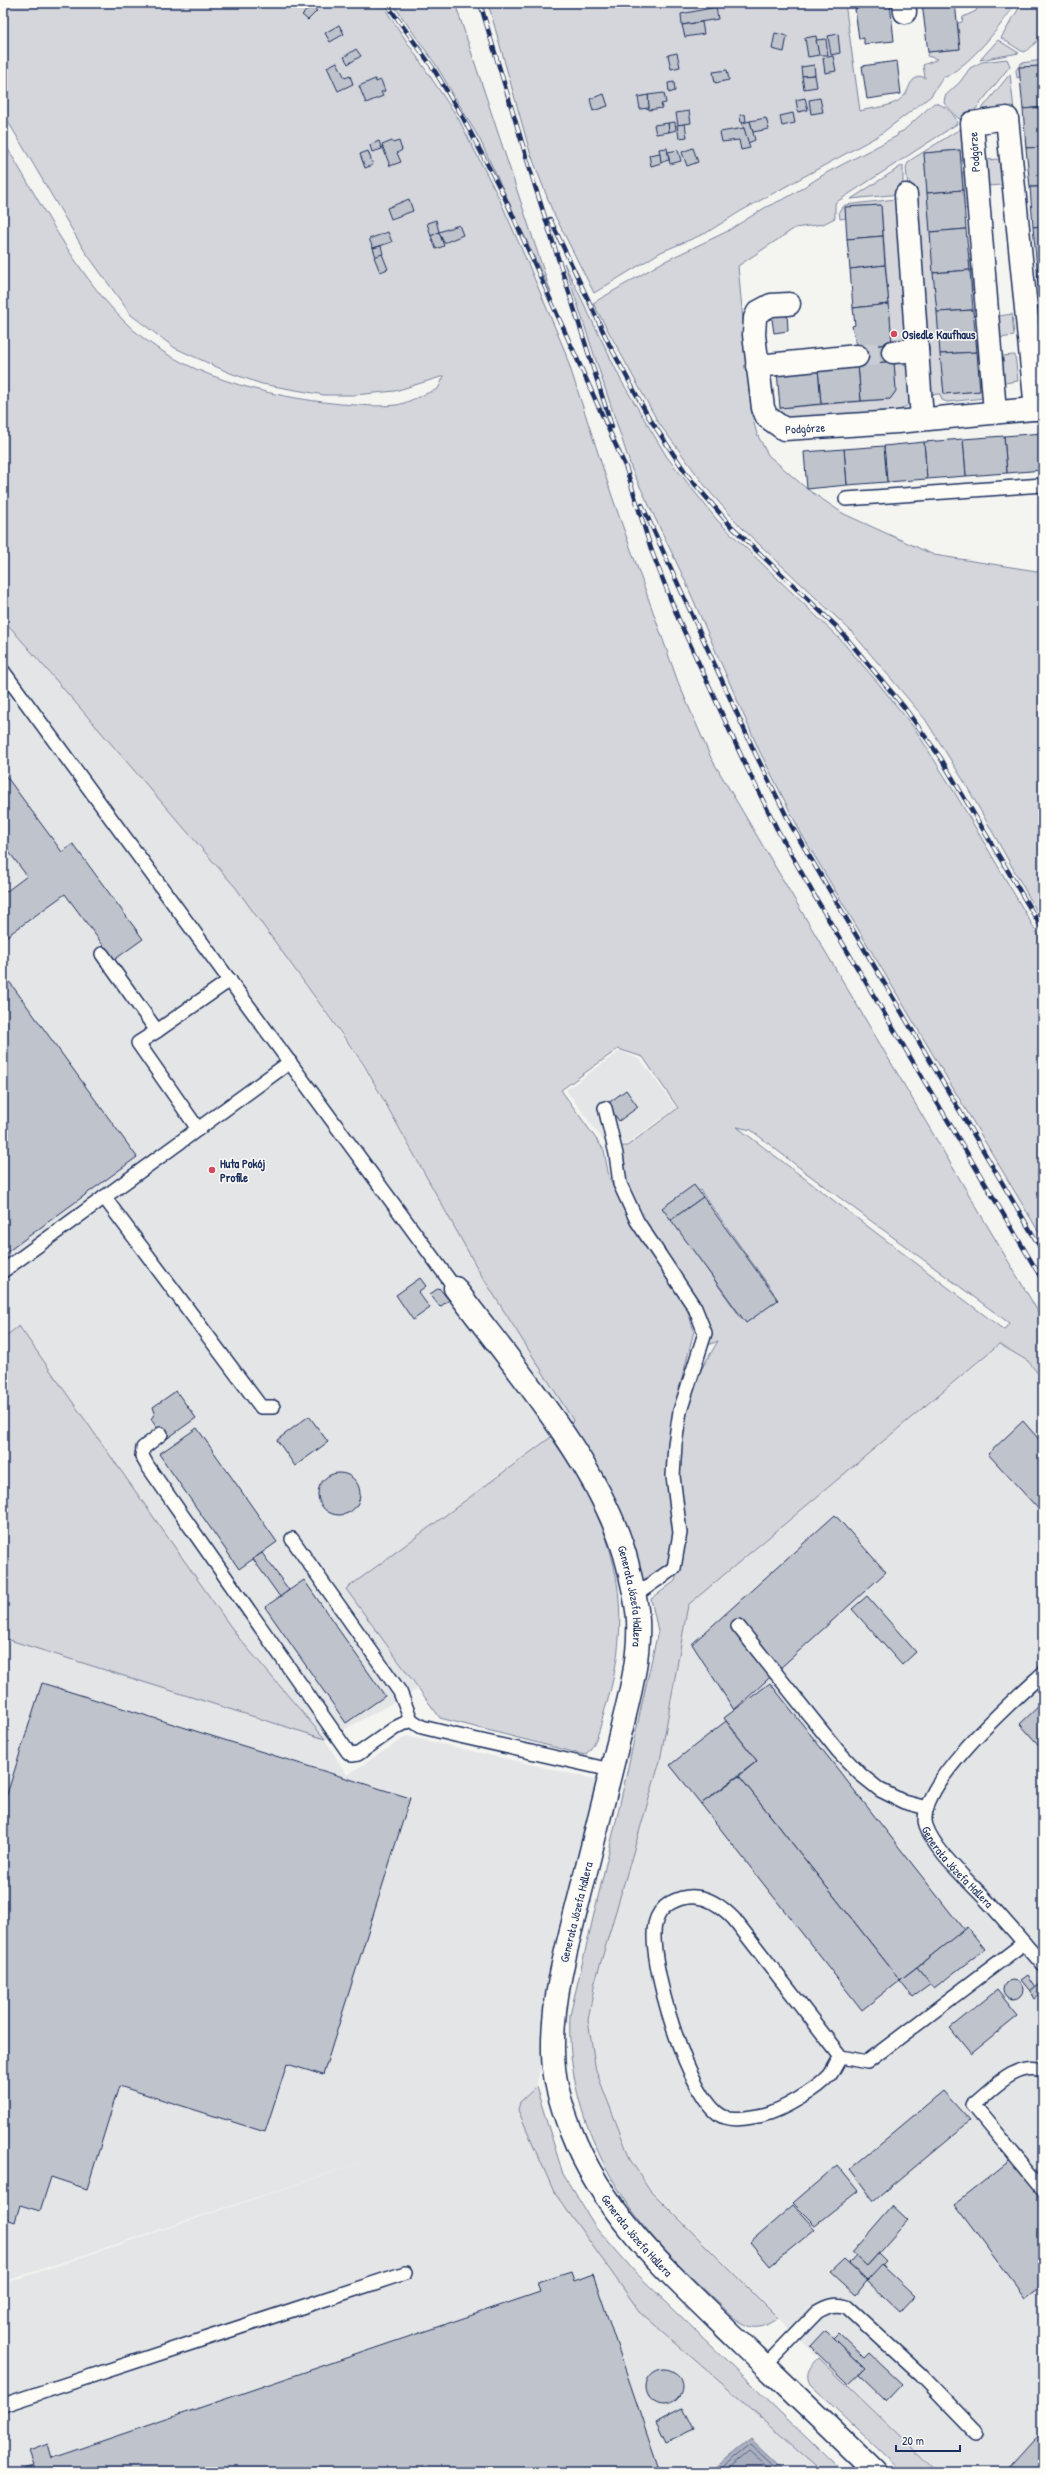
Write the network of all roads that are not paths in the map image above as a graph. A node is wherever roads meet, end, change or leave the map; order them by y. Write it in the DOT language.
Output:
graph roads {
  1 [pos="906,195"];
  2 [pos="788,304"];
  3 [pos="917,350"];
  4 [pos="893,352"];
  5 [pos="857,356"];
  6 [pos="757,366"];
  7 [pos="1040,408"];
  8 [pos="994,412"];
  9 [pos="922,419"];
  10 [pos="1043,485"];
  11 [pos="846,499"];
  12 [pos="3,671"];
  13 [pos="102,954"];
  14 [pos="230,980"];
  15 [pos="157,1030"];
  16 [pos="290,1062"];
  17 [pos="605,1108"];
  18 [pos="198,1129"];
  19 [pos="104,1197"];
  20 [pos="3,1271"];
  21 [pos="455,1288"];
  22 [pos="274,1406"];
  23 [pos="161,1434"];
  24 [pos="292,1539"];
  25 [pos="634,1596"];
  26 [pos="738,1626"];
  27 [pos="1043,1673"];
  28 [pos="411,1720"];
  29 [pos="611,1770"];
  30 [pos="927,1808"];
  31 [pos="1024,1943"];
  32 [pos="1043,1965"];
  33 [pos="841,2057"];
  34 [pos="1043,2070"];
  35 [pos="1043,2190"];
  36 [pos="405,2273"];
  37 [pos="765,2366"];
  38 [pos="3,2405"];
  39 [pos="976,2432"];
  40 [pos="875,2472"];
  1 -- 3 [label="street"];
  2 -- 6 [label="street, Podgórze"];
  3 -- 4 [label="street"];
  3 -- 9 [label="street"];
  5 -- 6 [label="street"];
  6 -- 9 [label="street, Podgórze"];
  7 -- 8 [label="street, Podgórze"];
  7 -- 8 [label="street, Podgórze"];
  8 -- 9 [label="street, Podgórze"];
  10 -- 11 [label="lane"];
  12 -- 14 [label="lane"];
  13 -- 15 [label="lane"];
  14 -- 15 [label="lane"];
  14 -- 16 [label="lane"];
  15 -- 18 [label="lane"];
  16 -- 18 [label="lane"];
  16 -- 21 [label="lane"];
  17 -- 25 [label="lane"];
  18 -- 19 [label="lane"];
  19 -- 20 [label="lane"];
  19 -- 22 [label="lane"];
  21 -- 25 [label="street, Generała Józefa Hallera"];
  23 -- 28 [label="lane"];
  24 -- 28 [label="lane"];
  25 -- 29 [label="street, Generała Józefa Hallera"];
  26 -- 30 [label="lane"];
  27 -- 30 [label="lane, Generała Józefa Hallera"];
  28 -- 29 [label="lane"];
  29 -- 37 [label="street, Generała Józefa Hallera"];
  30 -- 31 [label="lane, Generała Józefa Hallera"];
  31 -- 32 [label="lane, Generała Józefa Hallera"];
  31 -- 33 [label="lane"];
  33 -- 33 [label="lane"];
  34 -- 35 [label="lane"];
  36 -- 38 [label="lane"];
  37 -- 39 [label="lane"];
  37 -- 40 [label="street, Generała Józefa Hallera"];
}
